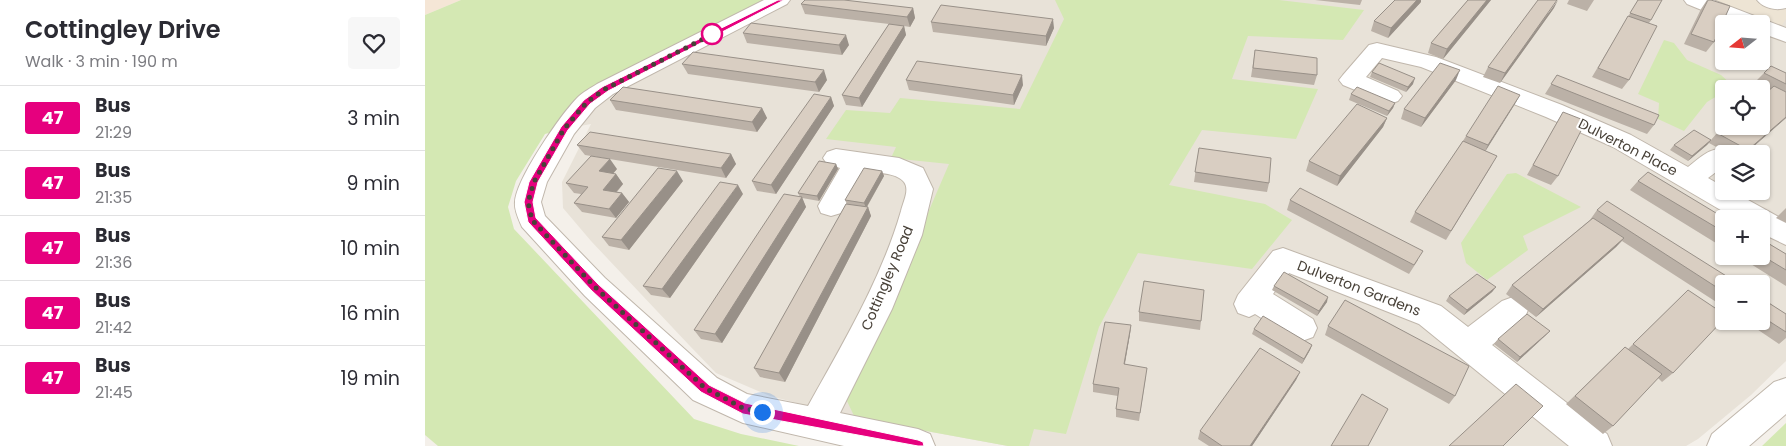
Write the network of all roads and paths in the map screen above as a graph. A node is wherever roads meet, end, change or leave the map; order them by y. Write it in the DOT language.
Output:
graph roads {
  1 [pos="780,0"];
  2 [pos="1703,1"];
  3 [pos="1735,15"];
  4 [pos="1770,29"];
  5 [pos="1786,35"];
  6 [pos="1390,96"];
  7 [pos="1715,160"];
  8 [pos="1689,178"];
  9 [pos="831,206"];
  10 [pos="1744,210"];
  11 [pos="1770,225"];
  12 [pos="1786,234"];
  13 [pos="1513,310"];
  14 [pos="1302,328"];
  15 [pos="1468,346"];
  16 [pos="1786,394"];
  17 [pos="817,423"];
  18 [pos="918,446"];
  19 [pos="1595,446"];
  20 [pos="1724,446"];
  1 -- 17 [label="street"];
  2 -- 3 [label="street"];
  4 -- 5 [label="street"];
  6 -- 8 [label="street, Dulverton Place"];
  7 -- 8 [label="street"];
  8 -- 10 [label="street, Dulverton Place"];
  9 -- 17 [label="street, Cottingley Road"];
  11 -- 12 [label="street, Dulverton Place"];
  13 -- 15 [label="street"];
  14 -- 15 [label="street, Dulverton Gardens"];
  15 -- 19 [label="street, Dulverton Gardens"];
  16 -- 20 [label="street"];
  17 -- 18 [label="street"];
}
